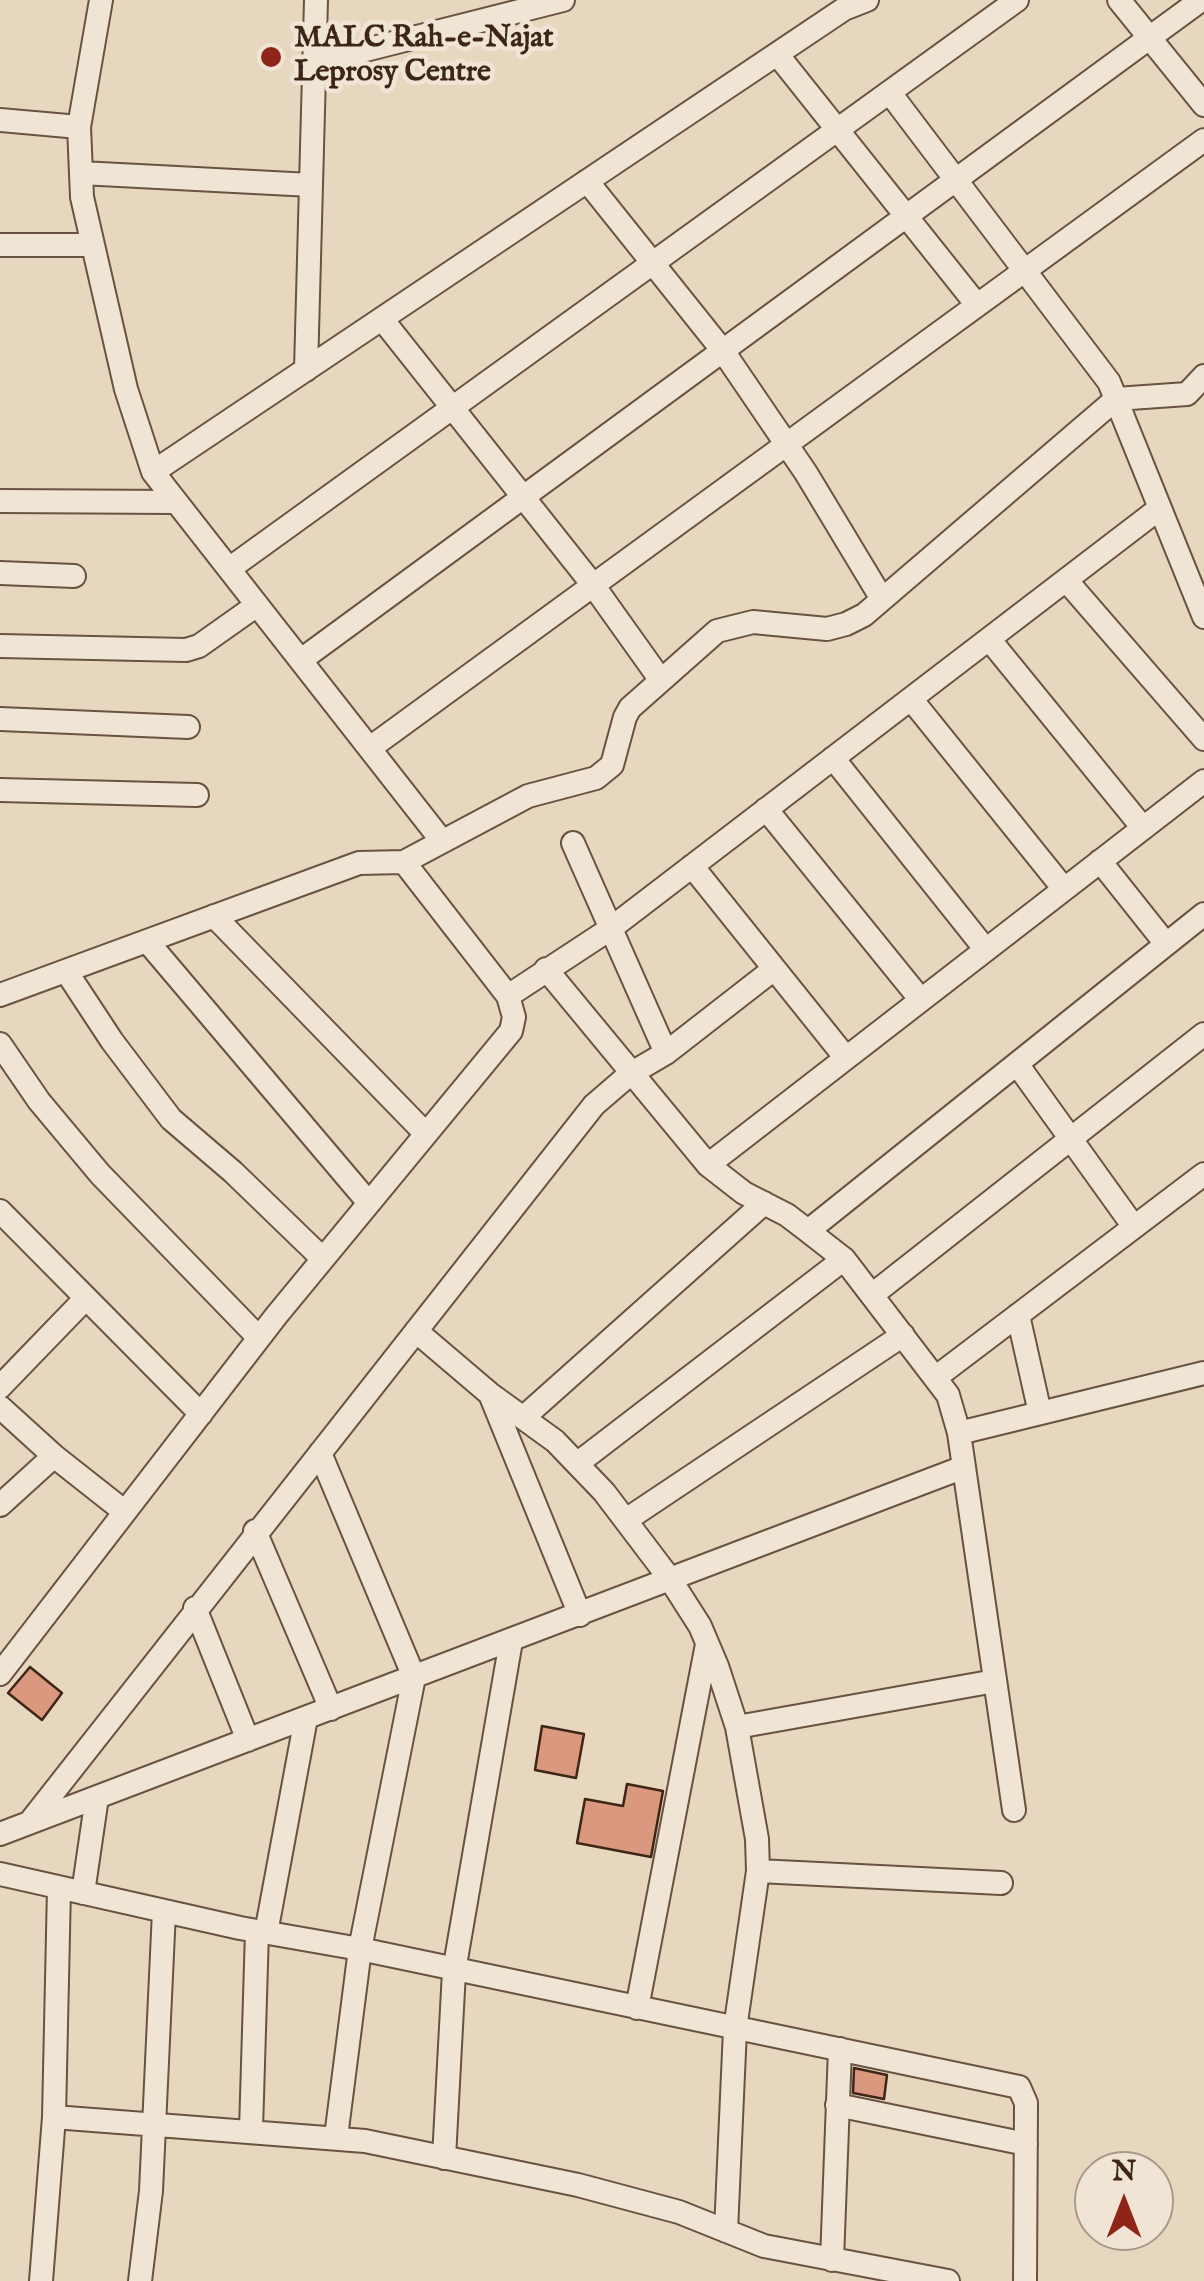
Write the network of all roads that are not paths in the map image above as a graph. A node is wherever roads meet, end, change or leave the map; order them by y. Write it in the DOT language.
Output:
graph roads {
  1 [pos="101,0"];
  2 [pos="316,0"];
  3 [pos="563,0"];
  4 [pos="866,0"];
  5 [pos="1017,0"];
  6 [pos="1119,0"];
  7 [pos="1201,0"];
  8 [pos="1150,38"];
  9 [pos="776,54"];
  10 [pos="314,63"];
  11 [pos="890,93"];
  12 [pos="1204,105"];
  13 [pos="0,120"];
  14 [pos="79,127"];
  15 [pos="838,130"];
  16 [pos="1204,140"];
  17 [pos="81,172"];
  18 [pos="956,180"];
  19 [pos="587,182"];
  20 [pos="311,185"];
  21 [pos="906,216"];
  22 [pos="0,245"];
  23 [pos="93,245"];
  24 [pos="653,264"];
  25 [pos="1025,271"];
  26 [pos="978,305"];
  27 [pos="382,319"];
  28 [pos="722,351"];
  29 [pos="306,370"];
  30 [pos="1204,376"];
  31 [pos="1116,399"];
  32 [pos="452,408"];
  33 [pos="784,444"];
  34 [pos="153,472"];
  35 [pos="523,497"];
  36 [pos="0,500"];
  37 [pos="176,502"];
  38 [pos="1160,508"];
  39 [pos="229,569"];
  40 [pos="0,573"];
  41 [pos="74,576"];
  42 [pos="1066,580"];
  43 [pos="593,585"];
  44 [pos="882,600"];
  45 [pos="258,605"];
  46 [pos="1204,617"];
  47 [pos="989,639"];
  48 [pos="0,646"];
  49 [pos="301,660"];
  50 [pos="660,679"];
  51 [pos="911,699"];
  52 [pos="0,719"];
  53 [pos="188,727"];
  54 [pos="1204,740"];
  55 [pos="370,748"];
  56 [pos="833,758"];
  57 [pos="1204,781"];
  58 [pos="0,790"];
  59 [pos="198,795"];
  60 [pos="766,809"];
  61 [pos="1143,828"];
  62 [pos="442,841"];
  63 [pos="573,843"];
  64 [pos="1100,861"];
  65 [pos="404,862"];
  66 [pos="692,866"];
  67 [pos="1064,889"];
  68 [pos="1204,914"];
  69 [pos="214,916"];
  70 [pos="610,929"];
  71 [pos="147,941"];
  72 [pos="1166,944"];
  73 [pos="986,950"];
  74 [pos="546,969"];
  75 [pos="774,969"];
  76 [pos="66,971"];
  77 [pos="0,995"];
  78 [pos="508,996"];
  79 [pos="921,1000"];
  80 [pos="1204,1034"];
  81 [pos="0,1044"];
  82 [pos="666,1052"];
  83 [pos="846,1058"];
  84 [pos="1016,1064"];
  85 [pos="630,1074"];
  86 [pos="426,1134"];
  87 [pos="1069,1140"];
  88 [pos="708,1165"];
  89 [pos="1204,1174"];
  90 [pos="370,1203"];
  91 [pos="764,1203"];
  92 [pos="1,1213"];
  93 [pos="1134,1228"];
  94 [pos="808,1231"];
  95 [pos="323,1259"];
  96 [pos="844,1259"];
  97 [pos="872,1295"];
  98 [pos="86,1298"];
  99 [pos="1018,1314"];
  100 [pos="416,1331"];
  101 [pos="902,1335"];
  102 [pos="259,1338"];
  103 [pos="1204,1373"];
  104 [pos="935,1378"];
  105 [pos="0,1387"];
  106 [pos="490,1394"];
  107 [pos="0,1407"];
  108 [pos="1040,1413"];
  109 [pos="201,1414"];
  110 [pos="524,1418"];
  111 [pos="959,1433"];
  112 [pos="320,1452"];
  113 [pos="54,1456"];
  114 [pos="578,1463"];
  115 [pos="964,1467"];
  116 [pos="0,1505"];
  117 [pos="125,1512"];
  118 [pos="626,1520"];
  119 [pos="255,1531"];
  120 [pos="670,1579"];
  121 [pos="195,1608"];
  122 [pos="580,1615"];
  123 [pos="510,1640"];
  124 [pos="707,1644"];
  125 [pos="0,1674"];
  126 [pos="414,1676"];
  127 [pos="995,1681"];
  128 [pos="330,1709"];
  129 [pos="306,1718"];
  130 [pos="737,1727"];
  131 [pos="248,1740"];
  132 [pos="96,1797"];
  133 [pos="1014,1810"];
  134 [pos="30,1822"];
  135 [pos="0,1834"];
  136 [pos="758,1871"];
  137 [pos="0,1874"];
  138 [pos="1001,1883"];
  139 [pos="71,1890"];
  140 [pos="164,1911"];
  141 [pos="262,1932"];
  142 [pos="360,1949"];
  143 [pos="454,1971"];
  144 [pos="636,2008"];
  145 [pos="735,2029"];
  146 [pos="840,2050"];
  147 [pos="838,2105"];
  148 [pos="54,2116"];
  149 [pos="153,2123"];
  150 [pos="251,2130"];
  151 [pos="336,2137"];
  152 [pos="1026,2144"];
  153 [pos="444,2158"];
  154 [pos="726,2231"];
  155 [pos="837,2268"];
  156 [pos="41,2281"];
  157 [pos="140,2281"];
  158 [pos="948,2281"];
  159 [pos="1025,2281"];
  1 -- 14 [label="street"];
  2 -- 10 [label="street"];
  3 -- 10 [label="street"];
  4 -- 9 [label="street"];
  5 -- 11 [label="street"];
  6 -- 8 [label="street"];
  7 -- 8 [label="street"];
  8 -- 12 [label="street"];
  8 -- 18 [label="street"];
  9 -- 15 [label="street"];
  9 -- 19 [label="street"];
  10 -- 20 [label="street"];
  11 -- 15 [label="street"];
  11 -- 18 [label="street"];
  13 -- 14 [label="street"];
  14 -- 17 [label="street"];
  15 -- 21 [label="street"];
  15 -- 24 [label="street"];
  16 -- 25 [label="street"];
  17 -- 20 [label="street"];
  17 -- 23 [label="street"];
  18 -- 21 [label="street"];
  18 -- 25 [label="street"];
  19 -- 24 [label="street"];
  19 -- 27 [label="street"];
  20 -- 29 [label="street"];
  21 -- 26 [label="street"];
  21 -- 28 [label="street"];
  22 -- 23 [label="street"];
  23 -- 34 [label="street"];
  24 -- 28 [label="street"];
  24 -- 32 [label="street"];
  25 -- 26 [label="street"];
  25 -- 31 [label="street"];
  26 -- 33 [label="street"];
  27 -- 29 [label="street"];
  27 -- 32 [label="street"];
  28 -- 33 [label="street"];
  28 -- 35 [label="street"];
  29 -- 34 [label="street"];
  30 -- 31 [label="street"];
  31 -- 38 [label="street"];
  31 -- 44 [label="street"];
  32 -- 35 [label="street"];
  32 -- 39 [label="street"];
  33 -- 43 [label="street"];
  33 -- 44 [label="street"];
  34 -- 37 [label="street"];
  35 -- 43 [label="street"];
  35 -- 49 [label="street"];
  36 -- 37 [label="street"];
  37 -- 39 [label="street"];
  38 -- 42 [label="street"];
  38 -- 46 [label="street"];
  39 -- 45 [label="street"];
  40 -- 41 [label="street"];
  42 -- 47 [label="street"];
  42 -- 54 [label="street"];
  43 -- 50 [label="street"];
  43 -- 55 [label="street"];
  44 -- 50 [label="street"];
  45 -- 48 [label="street"];
  45 -- 49 [label="street"];
  47 -- 51 [label="street"];
  47 -- 61 [label="street"];
  49 -- 55 [label="street"];
  50 -- 62 [label="street"];
  51 -- 56 [label="street"];
  51 -- 67 [label="street"];
  52 -- 53 [label="street"];
  55 -- 62 [label="street"];
  56 -- 60 [label="street"];
  56 -- 73 [label="street"];
  57 -- 61 [label="street"];
  58 -- 59 [label="street"];
  60 -- 66 [label="street"];
  60 -- 79 [label="street"];
  61 -- 64 [label="street"];
  62 -- 65 [label="street"];
  63 -- 70 [label="street"];
  64 -- 67 [label="street"];
  64 -- 72 [label="street"];
  65 -- 69 [label="street"];
  65 -- 78 [label="street"];
  66 -- 70 [label="street"];
  66 -- 75 [label="street"];
  67 -- 73 [label="street"];
  68 -- 72 [label="street"];
  69 -- 71 [label="street"];
  69 -- 86 [label="street"];
  70 -- 74 [label="street"];
  70 -- 82 [label="street"];
  71 -- 76 [label="street"];
  71 -- 90 [label="street"];
  72 -- 84 [label="street"];
  73 -- 79 [label="street"];
  74 -- 78 [label="street"];
  74 -- 85 [label="street"];
  75 -- 82 [label="street"];
  75 -- 83 [label="street"];
  76 -- 77 [label="street"];
  76 -- 95 [label="street"];
  78 -- 86 [label="street"];
  79 -- 83 [label="street"];
  80 -- 87 [label="street"];
  81 -- 102 [label="street"];
  82 -- 85 [label="street"];
  83 -- 88 [label="street"];
  84 -- 87 [label="street"];
  84 -- 94 [label="street"];
  85 -- 88 [label="street"];
  85 -- 100 [label="street"];
  86 -- 90 [label="street"];
  87 -- 93 [label="street"];
  87 -- 97 [label="street"];
  88 -- 91 [label="street"];
  89 -- 93 [label="street"];
  90 -- 95 [label="street"];
  91 -- 94 [label="street"];
  91 -- 110 [label="street"];
  92 -- 98 [label="street"];
  93 -- 99 [label="street"];
  94 -- 96 [label="street"];
  95 -- 102 [label="street"];
  96 -- 97 [label="street"];
  96 -- 114 [label="street"];
  97 -- 101 [label="street"];
  98 -- 105 [label="street"];
  98 -- 109 [label="street"];
  99 -- 104 [label="street"];
  99 -- 108 [label="street"];
  100 -- 106 [label="street"];
  100 -- 112 [label="street"];
  101 -- 104 [label="street"];
  101 -- 118 [label="street"];
  102 -- 109 [label="street"];
  103 -- 108 [label="street"];
  104 -- 111 [label="street"];
  106 -- 110 [label="street"];
  106 -- 122 [label="street"];
  107 -- 113 [label="street"];
  108 -- 111 [label="street"];
  109 -- 117 [label="street"];
  110 -- 114 [label="street"];
  111 -- 115 [label="street"];
  112 -- 119 [label="street"];
  112 -- 126 [label="street"];
  113 -- 116 [label="street"];
  113 -- 117 [label="street"];
  114 -- 118 [label="street"];
  115 -- 120 [label="street"];
  115 -- 127 [label="street"];
  117 -- 125 [label="street"];
  118 -- 120 [label="street"];
  119 -- 121 [label="street"];
  119 -- 128 [label="street"];
  120 -- 122 [label="street"];
  120 -- 124 [label="street"];
  121 -- 131 [label="street"];
  121 -- 134 [label="street"];
  122 -- 123 [label="street"];
  123 -- 126 [label="street"];
  123 -- 143 [label="street"];
  124 -- 130 [label="street"];
  124 -- 144 [label="street"];
  126 -- 128 [label="street"];
  126 -- 142 [label="street"];
  127 -- 130 [label="street"];
  127 -- 133 [label="street"];
  128 -- 129 [label="street"];
  129 -- 131 [label="street"];
  129 -- 141 [label="street"];
  130 -- 136 [label="street"];
  131 -- 132 [label="street"];
  132 -- 134 [label="street"];
  132 -- 139 [label="street"];
  134 -- 135 [label="street"];
  136 -- 138 [label="street"];
  136 -- 145 [label="street"];
  137 -- 139 [label="street"];
  139 -- 140 [label="street"];
  139 -- 148 [label="street"];
  140 -- 141 [label="street"];
  140 -- 149 [label="street"];
  141 -- 142 [label="street"];
  141 -- 150 [label="street"];
  142 -- 143 [label="street"];
  142 -- 151 [label="street"];
  143 -- 144 [label="street"];
  143 -- 153 [label="street"];
  144 -- 145 [label="street"];
  145 -- 146 [label="street"];
  145 -- 154 [label="street"];
  146 -- 147 [label="street"];
  146 -- 152 [label="street"];
  147 -- 152 [label="street"];
  147 -- 155 [label="street"];
  148 -- 149 [label="street"];
  148 -- 156 [label="street"];
  149 -- 150 [label="street"];
  149 -- 157 [label="street"];
  150 -- 151 [label="street"];
  151 -- 153 [label="street"];
  152 -- 159 [label="street"];
  153 -- 154 [label="street"];
  154 -- 155 [label="street"];
  155 -- 158 [label="street"];
}
